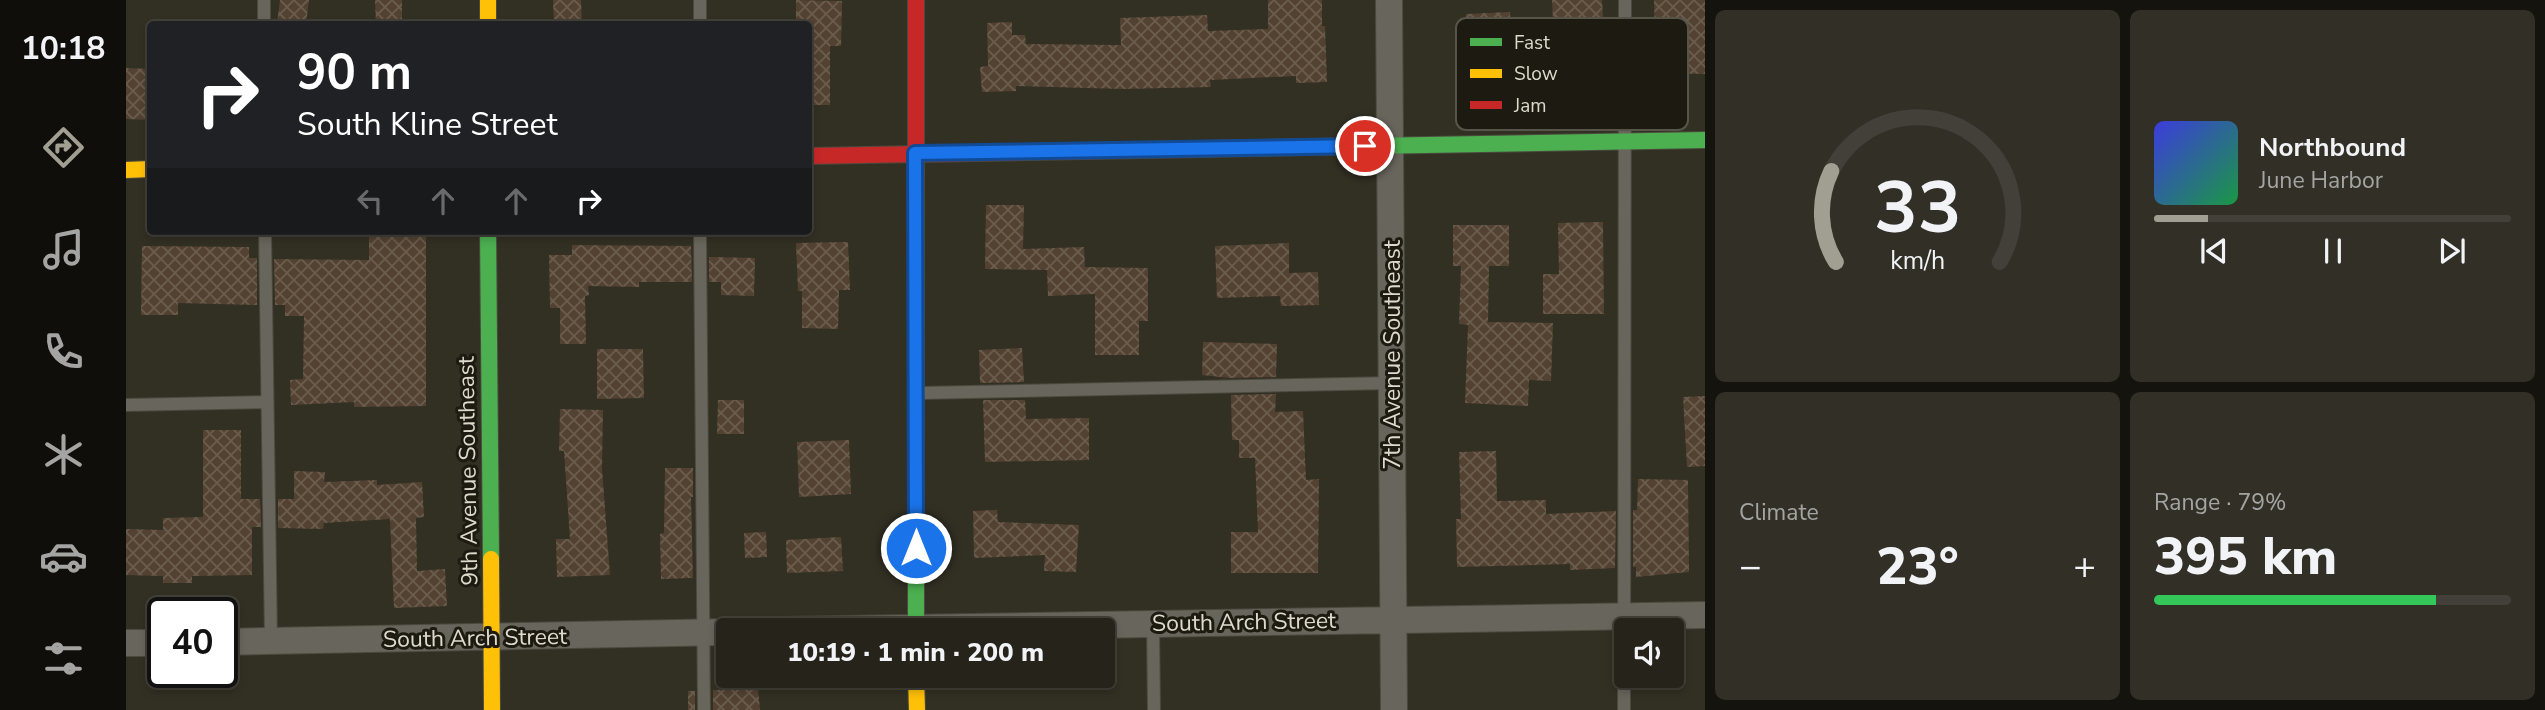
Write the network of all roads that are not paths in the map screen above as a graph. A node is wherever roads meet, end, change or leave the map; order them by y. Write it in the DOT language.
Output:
graph roads {
  1 [pos="264,0"];
  2 [pos="488,0"];
  3 [pos="700,0"];
  4 [pos="916,0"];
  5 [pos="1389,0"];
  6 [pos="1625,0"];
  7 [pos="1625,18"];
  8 [pos="264,21"];
  9 [pos="488,21"];
  10 [pos="700,21"];
  11 [pos="1625,130"];
  12 [pos="1705,140"];
  13 [pos="1625,141"];
  14 [pos="1391,146"];
  15 [pos="915,153"];
  16 [pos="812,156"];
  17 [pos="147,169"];
  18 [pos="126,170"];
  19 [pos="265,235"];
  20 [pos="488,235"];
  21 [pos="700,235"];
  22 [pos="1392,383"];
  23 [pos="916,393"];
  24 [pos="267,402"];
  25 [pos="126,405"];
  26 [pos="1705,615"];
  27 [pos="1624,616"];
  28 [pos="916,618"];
  29 [pos="1394,620"];
  30 [pos="1153,623"];
  31 [pos="1115,624"];
  32 [pos="716,632"];
  33 [pos="492,638"];
  34 [pos="271,641"];
  35 [pos="238,642"];
  36 [pos="126,643"];
  37 [pos="147,643"];
  38 [pos="916,688"];
  39 [pos="492,710"];
  40 [pos="704,710"];
  41 [pos="917,710"];
  42 [pos="1154,710"];
  43 [pos="1394,710"];
  44 [pos="1624,710"];
  1 -- 8 [label="lane"];
  2 -- 9 [label="street"];
  3 -- 10 [label="lane"];
  4 -- 15 [label="street"];
  5 -- 14 [label="street, 7th Avenue Southeast"];
  6 -- 7 [label="lane"];
  11 -- 13 [label="lane"];
  12 -- 13 [label="street"];
  13 -- 14 [label="street"];
  13 -- 27 [label="lane"];
  14 -- 15 [label="street"];
  14 -- 22 [label="street, 7th Avenue Southeast"];
  15 -- 16 [label="street"];
  15 -- 23 [label="street"];
  17 -- 18 [label="street"];
  19 -- 24 [label="lane"];
  20 -- 33 [label="street, 9th Avenue Southeast"];
  21 -- 32 [label="lane"];
  22 -- 23 [label="lane"];
  22 -- 29 [label="street, 7th Avenue Southeast"];
  23 -- 28 [label="street"];
  24 -- 25 [label="lane"];
  24 -- 34 [label="lane"];
  26 -- 27 [label="street, South Arch Street"];
  27 -- 29 [label="street, South Arch Street"];
  27 -- 44 [label="lane"];
  29 -- 30 [label="street, South Arch Street"];
  29 -- 43 [label="street, 7th Avenue Southeast"];
  30 -- 31 [label="street, South Arch Street"];
  30 -- 42 [label="lane"];
  32 -- 33 [label="street, South Arch Street"];
  32 -- 40 [label="lane"];
  33 -- 34 [label="street, South Arch Street"];
  33 -- 39 [label="street, 9th Avenue Southeast"];
  34 -- 35 [label="street, South Arch Street"];
  36 -- 37 [label="street"];
  38 -- 41 [label="street"];
}
